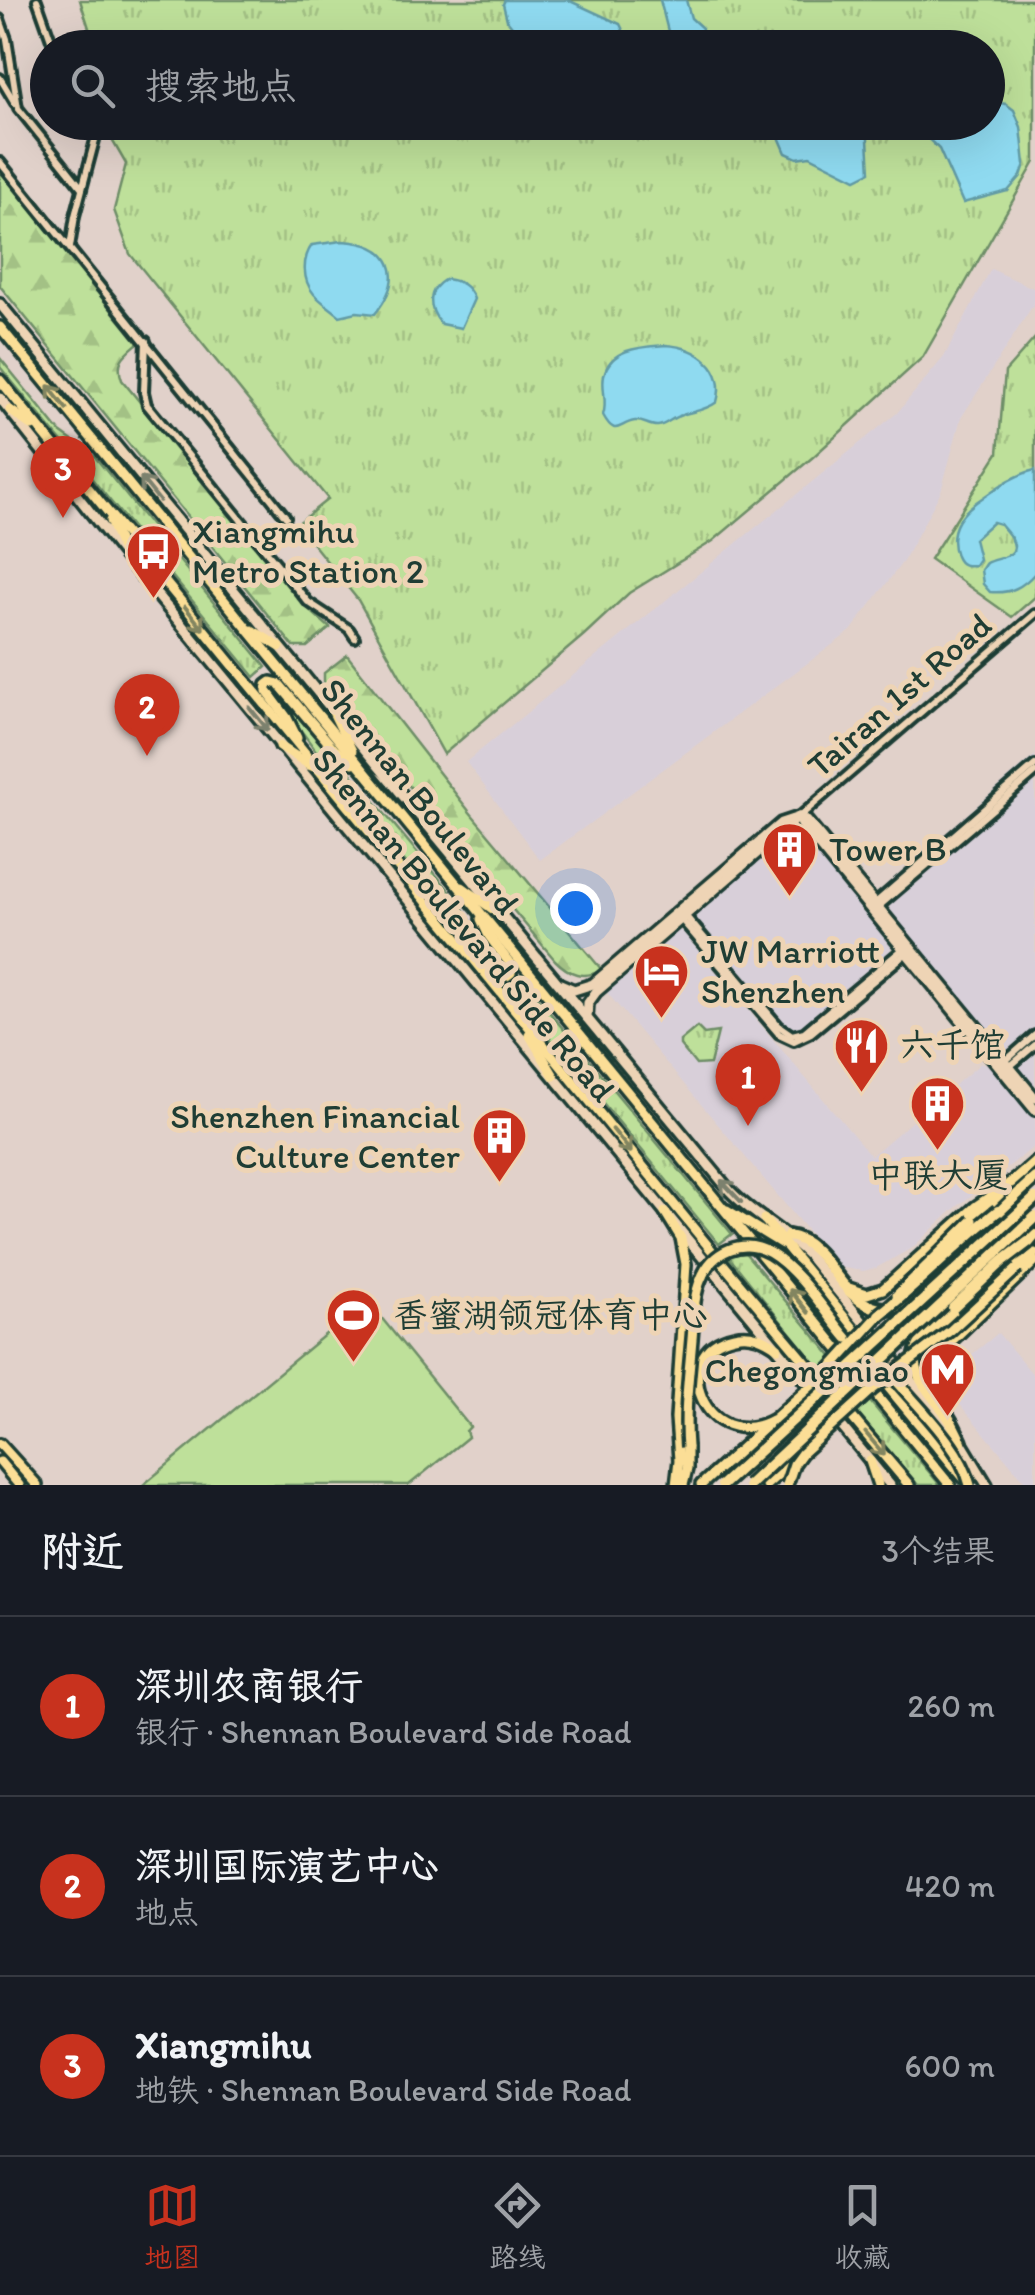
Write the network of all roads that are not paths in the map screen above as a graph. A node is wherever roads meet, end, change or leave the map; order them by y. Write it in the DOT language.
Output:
graph roads {
  1 [pos="37,0"];
  2 [pos="0,20"];
  3 [pos="48,30"];
  4 [pos="0,78"];
  5 [pos="18,108"];
  6 [pos="30,123"];
  7 [pos="44,140"];
  8 [pos="95,140"];
  9 [pos="0,162"];
  10 [pos="82,188"];
  11 [pos="75,216"];
  12 [pos="56,229"];
  13 [pos="70,246"];
  14 [pos="0,304"];
  15 [pos="0,327"];
  16 [pos="146,342"];
  17 [pos="0,380"];
  18 [pos="0,398"];
  19 [pos="10,410"];
  20 [pos="44,435"];
  21 [pos="105,509"];
  22 [pos="286,517"];
  23 [pos="125,556"];
  24 [pos="1035,614"];
  25 [pos="244,624"];
  26 [pos="356,638"];
  27 [pos="280,647"];
  28 [pos="332,710"];
  29 [pos="280,746"];
  30 [pos="306,756"];
  31 [pos="1035,765"];
  32 [pos="360,767"];
  33 [pos="320,772"];
  34 [pos="1035,773"];
  35 [pos="799,817"];
  36 [pos="452,879"];
  37 [pos="474,906"];
  38 [pos="874,907"];
  39 [pos="681,914"];
  40 [pos="502,916"];
  41 [pos="454,936"];
  42 [pos="907,948"];
  43 [pos="557,982"];
  44 [pos="512,1006"];
  45 [pos="588,1020"];
  46 [pos="1035,1036"];
  47 [pos="1035,1044"];
  48 [pos="1004,1066"];
  49 [pos="554,1076"];
  50 [pos="1035,1098"];
  51 [pos="1035,1110"];
  52 [pos="1035,1162"];
  53 [pos="1035,1178"];
  54 [pos="1014,1180"];
  55 [pos="713,1197"];
  56 [pos="1035,1198"];
  57 [pos="998,1211"];
  58 [pos="665,1212"];
  59 [pos="1035,1217"];
  60 [pos="764,1219"];
  61 [pos="788,1236"];
  62 [pos="1033,1244"];
  63 [pos="1035,1262"];
  64 [pos="802,1264"];
  65 [pos="843,1284"];
  66 [pos="880,1315"];
  67 [pos="778,1348"];
  68 [pos="916,1356"];
  69 [pos="946,1414"];
  70 [pos="774,1419"];
  71 [pos="754,1437"];
  72 [pos="961,1442"];
  73 [pos="0,1444"];
  74 [pos="682,1447"];
  75 [pos="802,1453"];
  76 [pos="870,1461"];
  77 [pos="0,1462"];
  78 [pos="19,1485"];
  79 [pos="37,1485"];
  80 [pos="679,1485"];
  81 [pos="701,1485"];
  82 [pos="722,1485"];
  83 [pos="748,1485"];
  84 [pos="766,1485"];
  85 [pos="788,1485"];
  86 [pos="878,1485"];
  87 [pos="890,1485"];
  88 [pos="909,1485"];
  89 [pos="950,1485"];
  90 [pos="970,1485"];
  91 [pos="987,1485"];
  1 -- 3 [label="street"];
  2 -- 5 [label="street"];
  4 -- 5 [label="street"];
  5 -- 6 [label="street"];
  7 -- 10 [label="street"];
  8 -- 10 [label="street"];
  9 -- 12 [label="street"];
  10 -- 11 [label="street"];
  11 -- 12 [label="street"];
  11 -- 13 [label="street"];
  12 -- 13 [label="street"];
  13 -- 16 [label="street"];
  27 -- 14 [label="main road, Shennan Boulevard Side Road, one-way"];
  25 -- 15 [label="main road, Shennan Boulevard, one-way"];
  16 -- 22 [label="street"];
  16 -- 26 [label="street"];
  17 -- 20 [label="main road, Shennan Boulevard"];
  18 -- 19 [label="main road, Shennan Boulevard Side Road"];
  19 -- 20 [label="main road"];
  19 -- 23 [label="main road, Shennan Boulevard Side Road"];
  20 -- 21 [label="main road, Shennan Boulevard"];
  21 -- 23 [label="main road"];
  21 -- 30 [label="main road, Shennan Boulevard, one-way"];
  23 -- 29 [label="main road, Shennan Boulevard Side Road, one-way"];
  24 -- 35 [label="street, Tairan 1st Road"];
  25 -- 27 [label="main road"];
  25 -- 32 [label="main road, Shennan Boulevard"];
  27 -- 28 [label="main road, Shennan Boulevard Side Road"];
  28 -- 32 [label="main road"];
  28 -- 40 [label="main road, Shennan Boulevard Side Road"];
  29 -- 33 [label="main road"];
  29 -- 49 [label="main road, Shennan Boulevard Side Road"];
  30 -- 32 [label="main road"];
  30 -- 33 [label="main road, Shennan Boulevard"];
  31 -- 38 [label="street"];
  32 -- 36 [label="main road, Shennan Boulevard"];
  33 -- 41 [label="main road, Shennan Boulevard"];
  34 -- 38 [label="street"];
  35 -- 38 [label="main road"];
  35 -- 39 [label="main road, Tairan 1st Road"];
  36 -- 37 [label="main road, Shennan Boulevard"];
  36 -- 40 [label="main road"];
  37 -- 41 [label="main road"];
  37 -- 55 [label="main road, Shennan Boulevard"];
  38 -- 42 [label="main road"];
  39 -- 42 [label="street"];
  39 -- 43 [label="main road, Tairan 1st Road"];
  39 -- 45 [label="main road, Tairan 1st Road"];
  40 -- 43 [label="main road, Shennan Boulevard Side Road"];
  41 -- 44 [label="main road, Shennan Boulevard"];
  42 -- 48 [label="main road"];
  43 -- 45 [label="main road, Shennan Boulevard Side Road"];
  44 -- 49 [label="main road"];
  44 -- 88 [label="main road, Shennan Boulevard, one-way"];
  60 -- 45 [label="main road, Shennan Boulevard Side Road, one-way"];
  46 -- 48 [label="street"];
  47 -- 48 [label="street"];
  48 -- 50 [label="main road"];
  48 -- 51 [label="main road"];
  49 -- 58 [label="main road, Shennan Boulevard Side Road"];
  52 -- 54 [label="main road"];
  53 -- 57 [label="highway"];
  54 -- 65 [label="main road"];
  54 -- 66 [label="main road, bridge"];
  55 -- 64 [label="main road"];
  89 -- 55 [label="main road, Shennan Boulevard, one-way"];
  56 -- 82 [label="highway, bridge"];
  57 -- 65 [label="highway, bridge"];
  57 -- 66 [label="highway, bridge"];
  58 -- 67 [label="main road, Shennan Boulevard Side Road"];
  58 -- 74 [label="main road"];
  59 -- 83 [label="highway, bridge"];
  60 -- 61 [label="main road, Shennan Boulevard Side Road"];
  60 -- 64 [label="main road"];
  61 -- 65 [label="highway"];
  61 -- 72 [label="main road, Shennan Boulevard Side Road"];
  62 -- 68 [label="highway, bridge"];
  62 -- 68 [label="main road, bridge"];
  62 -- 69 [label="highway, bridge"];
  63 -- 69 [label="main road"];
  64 -- 90 [label="main road, bridge"];
  66 -- 70 [label="main road, bridge"];
  67 -- 70 [label="main road"];
  67 -- 76 [label="main road, Shennan Boulevard Side Road"];
  68 -- 75 [label="main road, bridge"];
  69 -- 72 [label="highway"];
  70 -- 71 [label="main road"];
  71 -- 81 [label="main road"];
  71 -- 82 [label="highway, bridge"];
  72 -- 91 [label="main road, Shennan Boulevard Side Road"];
  73 -- 79 [label="main road"];
  74 -- 80 [label="main road"];
  74 -- 90 [label="main road, bridge"];
  75 -- 84 [label="main road"];
  75 -- 85 [label="main road, bridge"];
  76 -- 86 [label="main road"];
  76 -- 87 [label="main road, Shennan Boulevard Side Road"];
  77 -- 78 [label="main road"];
}
